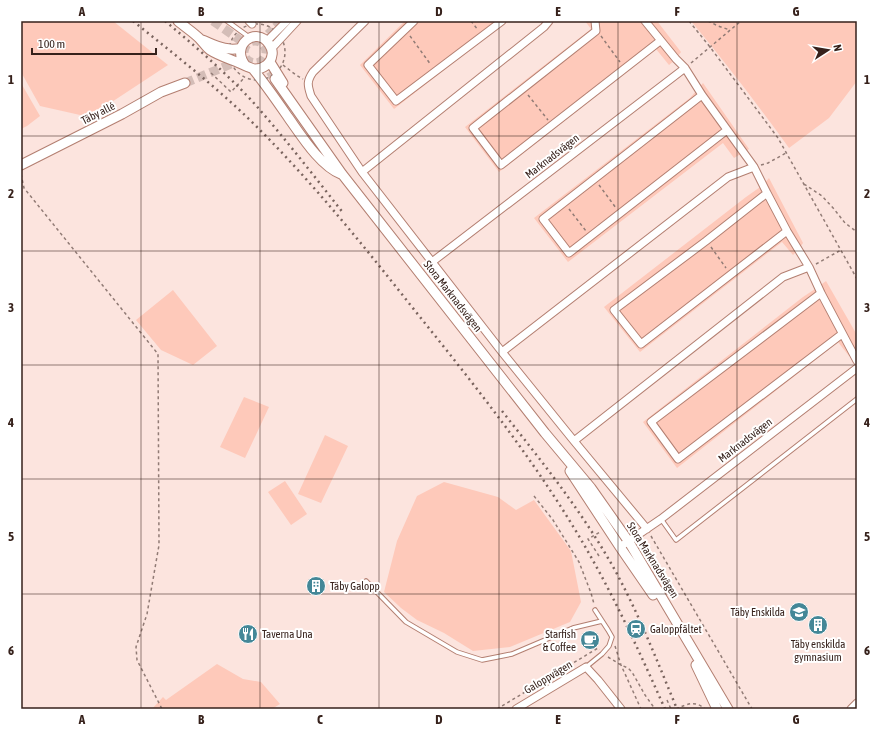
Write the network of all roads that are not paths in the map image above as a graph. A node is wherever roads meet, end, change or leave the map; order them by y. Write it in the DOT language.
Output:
graph roads {
  1 [pos="178,21"];
  2 [pos="227,21"];
  3 [pos="287,21"];
  4 [pos="297,21"];
  5 [pos="365,21"];
  6 [pos="414,21"];
  7 [pos="502,21"];
  8 [pos="549,21"];
  9 [pos="595,21"];
  10 [pos="645,21"];
  11 [pos="543,24"];
  12 [pos="250,38"];
  13 [pos="200,39"];
  14 [pos="660,40"];
  15 [pos="269,44"];
  16 [pos="240,48"];
  17 [pos="270,62"];
  18 [pos="250,67"];
  19 [pos="685,68"];
  20 [pos="275,79"];
  21 [pos="186,83"];
  22 [pos="702,96"];
  23 [pos="727,130"];
  24 [pos="21,165"];
  25 [pos="754,166"];
  26 [pos="362,172"];
  27 [pos="342,174"];
  28 [pos="767,193"];
  29 [pos="787,231"];
  30 [pos="432,262"];
  31 [pos="809,267"];
  32 [pos="821,294"];
  33 [pos="842,334"];
  34 [pos="502,352"];
  35 [pos="857,361"];
  36 [pos="857,368"];
  37 [pos="857,399"];
  38 [pos="545,433"];
  39 [pos="574,441"];
  40 [pos="661,519"];
  41 [pos="647,529"];
  42 [pos="629,542"];
  43 [pos="620,547"];
  44 [pos="366,581"];
  45 [pos="595,610"];
  46 [pos="602,621"];
  47 [pos="586,667"];
  48 [pos="857,703"];
  49 [pos="516,709"];
  50 [pos="621,709"];
  51 [pos="717,709"];
  52 [pos="728,709"];
  53 [pos="851,709"];
  1 -- 13 [label="street"];
  2 -- 12 [label="lane"];
  3 -- 15 [label="street"];
  4 -- 15 [label="street"];
  5 -- 26 [label="street"];
  6 -- 7 [label="street"];
  8 -- 11 [label="street"];
  9 -- 14 [label="street"];
  10 -- 14 [label="street"];
  11 -- 26 [label="street"];
  12 -- 15 [label="street"];
  12 -- 16 [label="street"];
  13 -- 16 [label="street"];
  13 -- 18 [label="street"];
  14 -- 19 [label="street"];
  15 -- 17 [label="street"];
  16 -- 18 [label="street"];
  17 -- 18 [label="street"];
  17 -- 27 [label="street, Stora Marknadsvägen"];
  18 -- 27 [label="street, Stora Marknadsvägen"];
  19 -- 22 [label="street"];
  19 -- 30 [label="street, Marknadsvägen"];
  20 -- 27 [label="street, Stora Marknadsvägen"];
  21 -- 24 [label="street, Täby allé"];
  22 -- 23 [label="street"];
  22 -- 23 [label="street"];
  23 -- 25 [label="street"];
  25 -- 28 [label="street"];
  25 -- 34 [label="street"];
  26 -- 30 [label="street"];
  27 -- 38 [label="street, Stora Marknadsvägen"];
  28 -- 29 [label="street"];
  28 -- 29 [label="street"];
  29 -- 31 [label="street"];
  30 -- 34 [label="street"];
  31 -- 32 [label="street"];
  31 -- 39 [label="street"];
  32 -- 33 [label="street"];
  32 -- 33 [label="street"];
  33 -- 35 [label="street"];
  34 -- 39 [label="street"];
  36 -- 40 [label="street, Marknadsvägen"];
  37 -- 40 [label="lane"];
  38 -- 42 [label="street, Stora Marknadsvägen"];
  38 -- 43 [label="street, Stora Marknadsvägen"];
  39 -- 41 [label="street"];
  40 -- 41 [label="street, Marknadsvägen"];
  41 -- 42 [label="street, Marknadsvägen"];
  42 -- 43 [label="street, Marknadsvägen"];
  42 -- 52 [label="street, Stora Marknadsvägen"];
  43 -- 51 [label="street, Stora Marknadsvägen"];
  44 -- 46 [label="lane"];
  45 -- 46 [label="lane"];
  46 -- 47 [label="lane"];
  47 -- 49 [label="street, Galoppvägen"];
  47 -- 50 [label="street, Galoppvägen"];
  48 -- 53 [label="street"];
}
